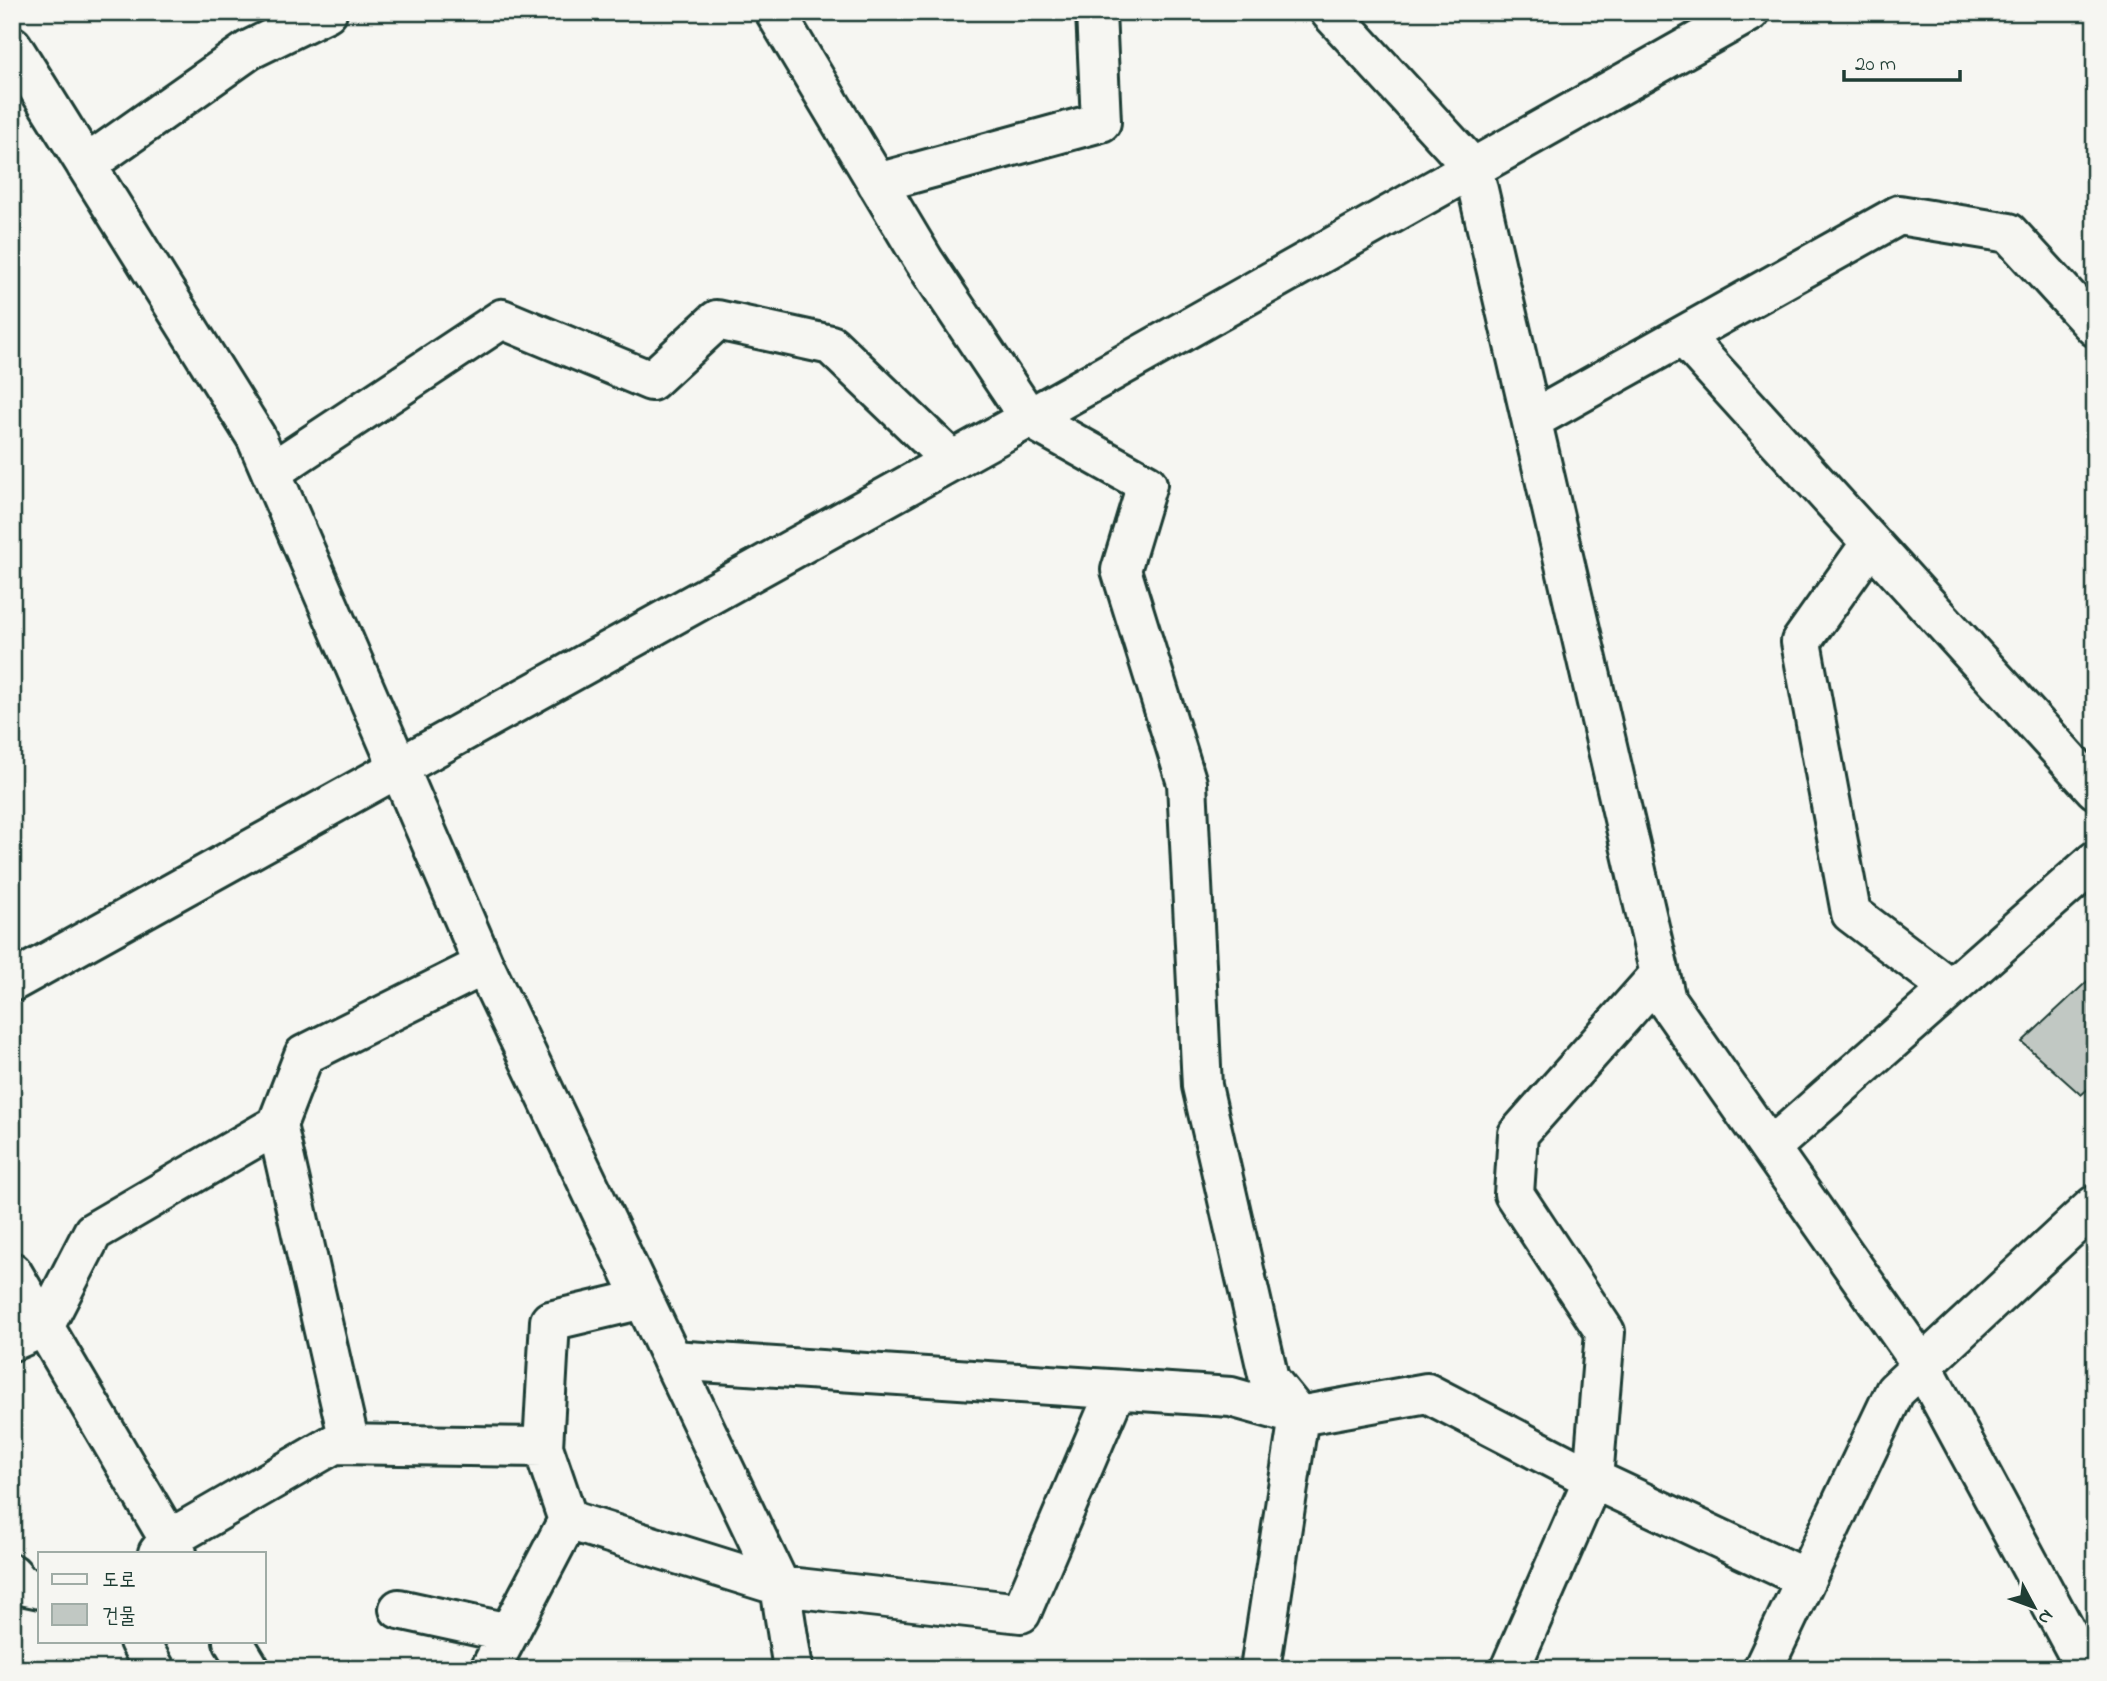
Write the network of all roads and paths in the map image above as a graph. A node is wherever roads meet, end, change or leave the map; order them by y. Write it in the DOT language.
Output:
graph roads {
  1 [pos="327,12"];
  2 [pos="775,12"];
  3 [pos="1096,12"];
  4 [pos="1330,12"];
  5 [pos="1750,12"];
  6 [pos="12,46"];
  7 [pos="86,164"];
  8 [pos="1473,168"];
  9 [pos="877,183"];
  10 [pos="2095,327"];
  11 [pos="1683,336"];
  12 [pos="1029,418"];
  13 [pos="1532,420"];
  14 [pos="952,461"];
  15 [pos="271,472"];
  16 [pos="1871,543"];
  17 [pos="398,768"];
  18 [pos="2095,789"];
  19 [pos="2095,861"];
  20 [pos="484,965"];
  21 [pos="1660,974"];
  22 [pos="12,982"];
  23 [pos="1950,988"];
  24 [pos="277,1125"];
  25 [pos="1770,1148"];
  26 [pos="2095,1205"];
  27 [pos="12,1272"];
  28 [pos="643,1299"];
  29 [pos="28,1334"];
  30 [pos="672,1360"];
  31 [pos="1922,1366"];
  32 [pos="1116,1390"];
  33 [pos="1299,1416"];
  34 [pos="334,1444"];
  35 [pos="543,1447"];
  36 [pos="1593,1479"];
  37 [pos="568,1520"];
  38 [pos="168,1549"];
  39 [pos="12,1574"];
  40 [pos="1805,1579"];
  41 [pos="780,1586"];
  42 [pos="38,1589"];
  43 [pos="399,1609"];
  44 [pos="509,1633"];
  45 [pos="140,1642"];
  46 [pos="234,1642"];
  47 [pos="155,1669"];
  48 [pos="250,1669"];
  49 [pos="491,1669"];
  50 [pos="793,1669"];
  51 [pos="1260,1669"];
  52 [pos="1510,1669"];
  53 [pos="1763,1669"];
  54 [pos="2086,1669"];
  1 -- 7 [label="street"];
  2 -- 9 [label="street"];
  3 -- 9 [label="street"];
  4 -- 8 [label="street"];
  5 -- 8 [label="street"];
  6 -- 7 [label="street"];
  7 -- 15 [label="street"];
  8 -- 12 [label="street"];
  8 -- 13 [label="street"];
  9 -- 12 [label="street"];
  10 -- 11 [label="street"];
  11 -- 13 [label="street"];
  11 -- 16 [label="street"];
  12 -- 14 [label="street"];
  12 -- 33 [label="street"];
  13 -- 21 [label="street"];
  14 -- 15 [label="street"];
  14 -- 17 [label="street"];
  15 -- 17 [label="street"];
  16 -- 18 [label="street"];
  16 -- 23 [label="street"];
  17 -- 20 [label="street"];
  17 -- 22 [label="street"];
  19 -- 23 [label="street"];
  20 -- 24 [label="street"];
  20 -- 28 [label="street"];
  21 -- 25 [label="street"];
  21 -- 36 [label="street"];
  23 -- 25 [label="street"];
  24 -- 29 [label="street"];
  24 -- 34 [label="street"];
  25 -- 31 [label="street"];
  26 -- 31 [label="street"];
  27 -- 29 [label="street"];
  28 -- 30 [label="street"];
  28 -- 35 [label="street"];
  29 -- 38 [label="street"];
  30 -- 32 [label="street"];
  30 -- 41 [label="street"];
  31 -- 40 [label="street"];
  31 -- 54 [label="street"];
  32 -- 33 [label="street"];
  32 -- 41 [label="street"];
  33 -- 36 [label="street"];
  33 -- 51 [label="street"];
  34 -- 35 [label="street"];
  34 -- 38 [label="street"];
  35 -- 37 [label="street"];
  36 -- 40 [label="street"];
  36 -- 52 [label="street"];
  37 -- 41 [label="street"];
  37 -- 44 [label="street"];
  39 -- 42 [label="street"];
  40 -- 53 [label="street"];
  41 -- 50 [label="street"];
  43 -- 44 [label="street"];
  44 -- 49 [label="street"];
  45 -- 47 [label="street"];
  46 -- 48 [label="street"];
}
